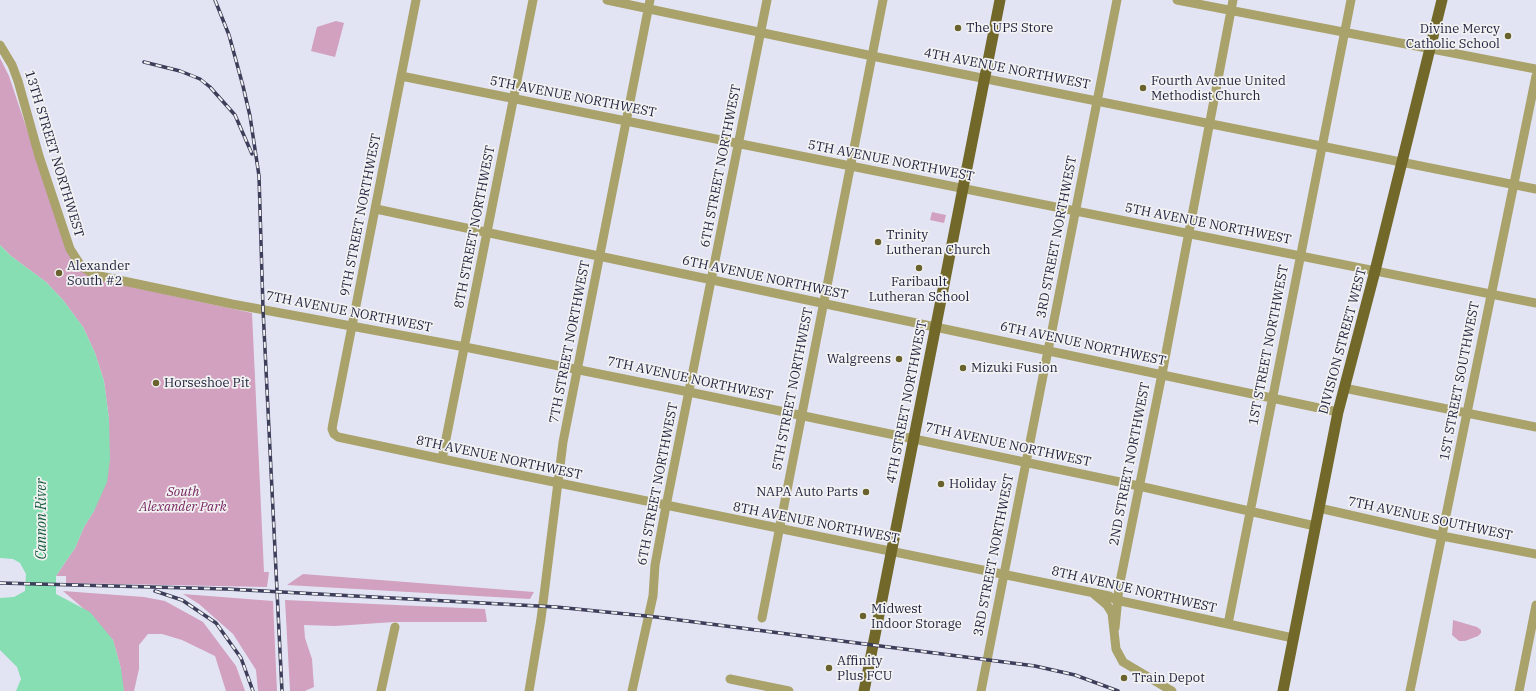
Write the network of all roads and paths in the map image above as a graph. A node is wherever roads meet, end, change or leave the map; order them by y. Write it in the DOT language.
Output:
graph roads {
  1 [pos="416,0"];
  2 [pos="533,0"];
  3 [pos="607,0"];
  4 [pos="767,0"];
  5 [pos="883,0"];
  6 [pos="1000,0"];
  7 [pos="1117,0"];
  8 [pos="1177,0"];
  9 [pos="1233,0"];
  10 [pos="1351,0"];
  11 [pos="1442,0"];
  12 [pos="649,4"];
  13 [pos="1230,11"];
  14 [pos="760,32"];
  15 [pos="1344,33"];
  16 [pos="0,45"];
  17 [pos="1430,48"];
  18 [pos="872,56"];
  19 [pos="1536,69"];
  20 [pos="401,76"];
  21 [pos="1536,76"];
  22 [pos="985,78"];
  23 [pos="514,99"];
  24 [pos="1098,100"];
  25 [pos="627,121"];
  26 [pos="1210,124"];
  27 [pos="738,144"];
  28 [pos="1322,146"];
  29 [pos="1402,163"];
  30 [pos="851,166"];
  31 [pos="1514,184"];
  32 [pos="964,189"];
  33 [pos="1536,189"];
  34 [pos="376,209"];
  35 [pos="1076,211"];
  36 [pos="488,233"];
  37 [pos="1187,234"];
  38 [pos="70,249"];
  39 [pos="1300,256"];
  40 [pos="600,257"];
  41 [pos="1375,271"];
  42 [pos="711,280"];
  43 [pos="1490,294"];
  44 [pos="823,303"];
  45 [pos="1536,303"];
  46 [pos="352,326"];
  47 [pos="936,327"];
  48 [pos="465,347"];
  49 [pos="1048,350"];
  50 [pos="578,369"];
  51 [pos="1162,374"];
  52 [pos="1344,388"];
  53 [pos="689,392"];
  54 [pos="1272,399"];
  55 [pos="1338,412"];
  56 [pos="1467,414"];
  57 [pos="802,416"];
  58 [pos="1536,427"];
  59 [pos="334,434"];
  60 [pos="914,439"];
  61 [pos="442,459"];
  62 [pos="1026,462"];
  63 [pos="557,483"];
  64 [pos="1140,486"];
  65 [pos="666,506"];
  66 [pos="1319,508"];
  67 [pos="1250,512"];
  68 [pos="1315,526"];
  69 [pos="780,529"];
  70 [pos="1442,536"];
  71 [pos="892,551"];
  72 [pos="1536,554"];
  73 [pos="1004,574"];
  74 [pos="1092,593"];
  75 [pos="1116,600"];
  76 [pos="1536,605"];
  77 [pos="762,618"];
  78 [pos="1228,624"];
  79 [pos="395,627"];
  80 [pos="1115,628"];
  81 [pos="1293,638"];
  82 [pos="1533,638"];
  83 [pos="730,679"];
  84 [pos="381,691"];
  85 [pos="529,691"];
  86 [pos="632,691"];
  87 [pos="789,691"];
  88 [pos="864,691"];
  89 [pos="981,691"];
  90 [pos="1172,691"];
  91 [pos="1282,691"];
  92 [pos="1410,691"];
  93 [pos="1519,691"];
  1 -- 20 [label="street, 9TH STREET NORTHWEST"];
  2 -- 23 [label="street, 8TH STREET NORTHWEST"];
  3 -- 12 [label="street, 4TH AVENUE NORTHWEST"];
  4 -- 14 [label="street, 6TH STREET NORTHWEST"];
  5 -- 18 [label="street, 5TH STREET NORTHWEST"];
  6 -- 22 [label="main road, 4TH STREET NORTHWEST"];
  7 -- 24 [label="street, 3RD STREET NORTHWEST"];
  8 -- 13 [label="street"];
  9 -- 13 [label="street, 2ND STREET NORTHWEST"];
  10 -- 15 [label="street, 1ST STREET NORTHWEST"];
  11 -- 17 [label="main road, DIVISION STREET WEST"];
  12 -- 14 [label="street, 4TH AVENUE NORTHWEST"];
  12 -- 25 [label="street, 7TH STREET NORTHWEST"];
  13 -- 15 [label="street"];
  13 -- 26 [label="street, 2ND STREET NORTHWEST"];
  14 -- 18 [label="street, 4TH AVENUE NORTHWEST"];
  14 -- 27 [label="street, 6TH STREET NORTHWEST"];
  15 -- 17 [label="street"];
  15 -- 28 [label="street, 1ST STREET NORTHWEST"];
  16 -- 38 [label="street, 13TH STREET NORTHWEST"];
  17 -- 19 [label="street"];
  17 -- 29 [label="main road, DIVISION STREET WEST"];
  18 -- 22 [label="street, 4TH AVENUE NORTHWEST"];
  18 -- 30 [label="street, 5TH STREET NORTHWEST"];
  20 -- 23 [label="street, 5TH AVENUE NORTHWEST"];
  20 -- 34 [label="street, 9TH STREET NORTHWEST"];
  21 -- 31 [label="street, 1ST STREET SOUTHWEST"];
  22 -- 24 [label="street, 4TH AVENUE NORTHWEST"];
  22 -- 32 [label="main road, 4TH STREET NORTHWEST"];
  23 -- 25 [label="street, 5TH AVENUE NORTHWEST"];
  23 -- 36 [label="street, 8TH STREET NORTHWEST"];
  24 -- 26 [label="street, 4TH AVENUE NORTHWEST"];
  24 -- 35 [label="street, 3RD STREET NORTHWEST"];
  25 -- 27 [label="street, 5TH AVENUE NORTHWEST"];
  25 -- 40 [label="street, 7TH STREET NORTHWEST"];
  26 -- 28 [label="street, 4TH AVENUE NORTHWEST"];
  26 -- 37 [label="street, 2ND STREET NORTHWEST"];
  27 -- 30 [label="street, 5TH AVENUE NORTHWEST"];
  27 -- 42 [label="street, 6TH STREET NORTHWEST"];
  28 -- 29 [label="street, 4TH AVENUE NORTHWEST"];
  28 -- 39 [label="street, 1ST STREET NORTHWEST"];
  29 -- 31 [label="street, 4TH AVENUE NORTHWEST"];
  29 -- 41 [label="main road, DIVISION STREET WEST"];
  30 -- 32 [label="street, 5TH AVENUE NORTHWEST"];
  30 -- 44 [label="street, 5TH STREET NORTHWEST"];
  31 -- 33 [label="street, 4TH AVENUE NORTHWEST"];
  31 -- 43 [label="street, 1ST STREET SOUTHWEST"];
  32 -- 35 [label="street, 5TH AVENUE NORTHWEST"];
  32 -- 47 [label="main road, 4TH STREET NORTHWEST"];
  34 -- 36 [label="street, 6TH AVENUE NORTHWEST"];
  34 -- 46 [label="street, 9TH STREET NORTHWEST"];
  35 -- 37 [label="street, 5TH AVENUE NORTHWEST"];
  35 -- 49 [label="street, 3RD STREET NORTHWEST"];
  36 -- 40 [label="street, 6TH AVENUE NORTHWEST"];
  36 -- 48 [label="street, 8TH STREET NORTHWEST"];
  37 -- 39 [label="street, 5TH AVENUE NORTHWEST"];
  37 -- 51 [label="street, 2ND STREET NORTHWEST"];
  38 -- 46 [label="street, 7TH AVENUE NORTHWEST"];
  39 -- 41 [label="street, 5TH AVENUE NORTHWEST"];
  39 -- 54 [label="street, 1ST STREET NORTHWEST"];
  40 -- 42 [label="street, 6TH AVENUE NORTHWEST"];
  40 -- 50 [label="street, 7TH STREET NORTHWEST"];
  41 -- 43 [label="street, 5TH AVENUE NORTHWEST"];
  41 -- 52 [label="main road, DIVISION STREET WEST"];
  42 -- 44 [label="street, 6TH AVENUE NORTHWEST"];
  42 -- 53 [label="street, 6TH STREET NORTHWEST"];
  43 -- 45 [label="street, 5TH AVENUE NORTHWEST"];
  43 -- 56 [label="street, 1ST STREET SOUTHWEST"];
  44 -- 47 [label="street, 6TH AVENUE NORTHWEST"];
  44 -- 57 [label="street, 5TH STREET NORTHWEST"];
  46 -- 48 [label="street, 7TH AVENUE NORTHWEST"];
  46 -- 59 [label="street, 9TH STREET NORTHWEST"];
  47 -- 49 [label="street, 6TH AVENUE NORTHWEST"];
  47 -- 60 [label="main road, 4TH STREET NORTHWEST"];
  48 -- 50 [label="street, 7TH AVENUE NORTHWEST"];
  48 -- 61 [label="street, 8TH STREET NORTHWEST"];
  49 -- 51 [label="street, 6TH AVENUE NORTHWEST"];
  49 -- 62 [label="street, 3RD STREET NORTHWEST"];
  50 -- 53 [label="street, 7TH AVENUE NORTHWEST"];
  50 -- 63 [label="street, 7TH STREET NORTHWEST"];
  51 -- 54 [label="street, 6TH AVENUE NORTHWEST"];
  51 -- 64 [label="street, 2ND STREET NORTHWEST"];
  52 -- 55 [label="main road, DIVISION STREET WEST"];
  52 -- 56 [label="street"];
  53 -- 57 [label="street, 7TH AVENUE NORTHWEST"];
  53 -- 65 [label="street, 6TH STREET NORTHWEST"];
  54 -- 55 [label="street, 6TH AVENUE NORTHWEST"];
  54 -- 67 [label="street, 1ST STREET NORTHWEST"];
  55 -- 66 [label="main road, DIVISION STREET WEST"];
  56 -- 58 [label="street"];
  56 -- 70 [label="street, 1ST STREET SOUTHWEST"];
  57 -- 60 [label="street, 7TH AVENUE NORTHWEST"];
  57 -- 69 [label="street, 5TH STREET NORTHWEST"];
  59 -- 61 [label="street, 8TH AVENUE NORTHWEST"];
  60 -- 62 [label="street, 7TH AVENUE NORTHWEST"];
  60 -- 71 [label="main road, 4TH STREET NORTHWEST"];
  61 -- 63 [label="street, 8TH AVENUE NORTHWEST"];
  62 -- 64 [label="street, 7TH AVENUE NORTHWEST"];
  62 -- 73 [label="street, 3RD STREET NORTHWEST"];
  63 -- 65 [label="street, 8TH AVENUE NORTHWEST"];
  63 -- 85 [label="street, 7TH STREET NORTHWEST"];
  64 -- 67 [label="street, 7TH AVENUE NORTHWEST"];
  64 -- 75 [label="street, 2ND STREET NORTHWEST"];
  65 -- 69 [label="street, 8TH AVENUE NORTHWEST"];
  65 -- 86 [label="street, 6TH STREET NORTHWEST"];
  66 -- 68 [label="main road, DIVISION STREET WEST"];
  66 -- 70 [label="street, 7TH AVENUE SOUTHWEST"];
  67 -- 68 [label="street, 7TH AVENUE NORTHWEST"];
  67 -- 78 [label="street, 1ST STREET NORTHWEST"];
  68 -- 81 [label="main road, DIVISION STREET WEST"];
  69 -- 71 [label="street, 8TH AVENUE NORTHWEST"];
  69 -- 77 [label="street, 5TH STREET NORTHWEST"];
  70 -- 72 [label="street, 7TH AVENUE SOUTHWEST"];
  70 -- 92 [label="street, 1ST STREET SOUTHWEST"];
  71 -- 73 [label="street, 8TH AVENUE NORTHWEST"];
  71 -- 88 [label="main road, 4TH STREET NORTHWEST"];
  73 -- 74 [label="street, 8TH AVENUE NORTHWEST"];
  73 -- 89 [label="street, 3RD STREET NORTHWEST"];
  74 -- 75 [label="street, 8TH AVENUE NORTHWEST"];
  74 -- 80 [label="street"];
  75 -- 78 [label="street, 8TH AVENUE NORTHWEST"];
  75 -- 80 [label="street, 2ND STREET NORTHWEST"];
  76 -- 82 [label="street"];
  78 -- 81 [label="street, 8TH AVENUE NORTHWEST"];
  79 -- 84 [label="street"];
  80 -- 90 [label="street"];
  81 -- 91 [label="main road, DIVISION STREET WEST"];
  82 -- 93 [label="street"];
  83 -- 87 [label="street"];
}
